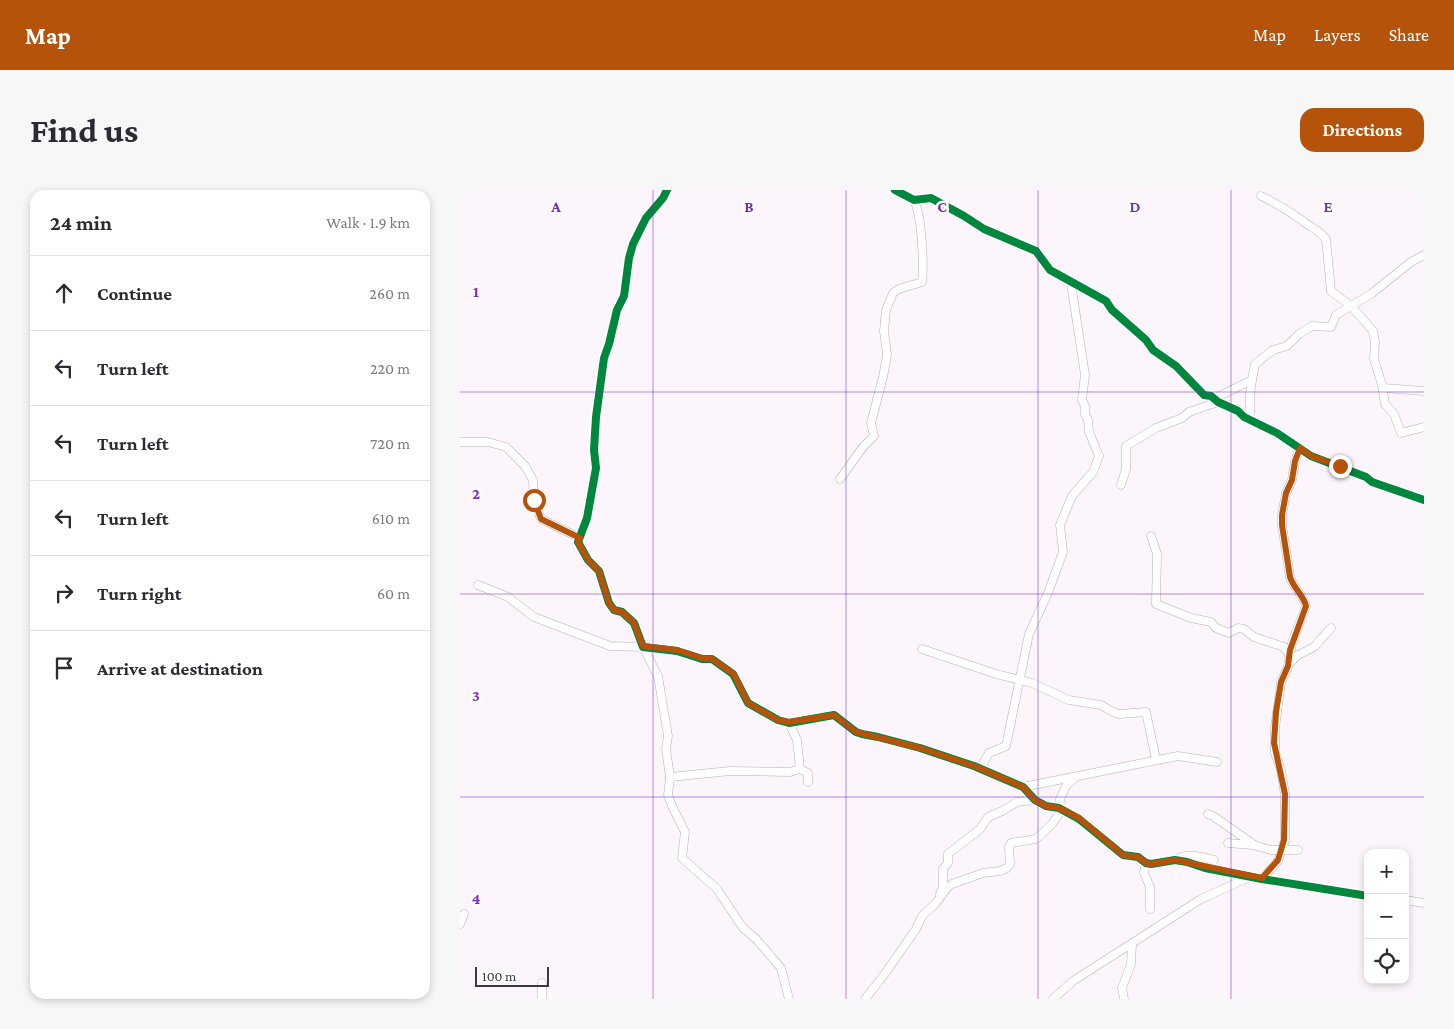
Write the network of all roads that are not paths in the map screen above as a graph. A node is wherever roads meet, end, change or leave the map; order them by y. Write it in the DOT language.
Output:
graph roads {
  1 [pos="667,190"];
  2 [pos="895,190"];
  3 [pos="1261,196"];
  4 [pos="914,200"];
  5 [pos="1424,255"];
  6 [pos="1071,283"];
  7 [pos="1351,306"];
  8 [pos="1252,380"];
  9 [pos="1383,388"];
  10 [pos="1424,391"];
  11 [pos="1216,400"];
  12 [pos="1244,417"];
  13 [pos="1424,427"];
  14 [pos="460,442"];
  15 [pos="1300,448"];
  16 [pos="840,479"];
  17 [pos="1121,485"];
  18 [pos="1424,500"];
  19 [pos="1150,536"];
  20 [pos="580,538"];
  21 [pos="478,585"];
  22 [pos="1331,628"];
  23 [pos="643,646"];
  24 [pos="922,649"];
  25 [pos="1289,655"];
  26 [pos="1288,665"];
  27 [pos="1021,679"];
  28 [pos="789,722"];
  29 [pos="1156,759"];
  30 [pos="1217,762"];
  31 [pos="800,769"];
  32 [pos="980,770"];
  33 [pos="670,777"];
  34 [pos="1075,778"];
  35 [pos="808,782"];
  36 [pos="1023,787"];
  37 [pos="1035,800"];
  38 [pos="1059,808"];
  39 [pos="1208,814"];
  40 [pos="1228,844"];
  41 [pos="1260,847"];
  42 [pos="1283,850"];
  43 [pos="1298,850"];
  44 [pos="1175,860"];
  45 [pos="1214,860"];
  46 [pos="1146,863"];
  47 [pos="1271,869"];
  48 [pos="1252,876"];
  49 [pos="1262,878"];
  50 [pos="1364,895"];
  51 [pos="1409,901"];
  52 [pos="936,902"];
  53 [pos="1424,903"];
  54 [pos="1150,909"];
  55 [pos="464,914"];
  56 [pos="460,924"];
  57 [pos="1132,944"];
  58 [pos="542,983"];
  59 [pos="542,999"];
  60 [pos="789,999"];
  61 [pos="865,999"];
  62 [pos="1053,999"];
  63 [pos="1124,999"];
  1 -- 20 [label="street"];
  2 -- 4 [label="street"];
  3 -- 7 [label="street"];
  4 -- 6 [label="street"];
  4 -- 16 [label="street"];
  5 -- 7 [label="street"];
  6 -- 11 [label="street"];
  6 -- 27 [label="street"];
  7 -- 8 [label="street"];
  7 -- 9 [label="street"];
  8 -- 11 [label="street"];
  8 -- 12 [label="street"];
  9 -- 10 [label="street"];
  9 -- 13 [label="street"];
  11 -- 12 [label="street"];
  11 -- 17 [label="street"];
  12 -- 15 [label="street"];
  14 -- 20 [label="street"];
  15 -- 18 [label="street"];
  15 -- 25 [label="street"];
  19 -- 25 [label="street"];
  20 -- 23 [label="street"];
  21 -- 23 [label="street"];
  22 -- 26 [label="street"];
  23 -- 28 [label="street"];
  23 -- 33 [label="street"];
  24 -- 27 [label="street"];
  25 -- 26 [label="street"];
  26 -- 42 [label="street"];
  27 -- 29 [label="street"];
  27 -- 32 [label="street"];
  28 -- 31 [label="street"];
  28 -- 32 [label="street"];
  29 -- 30 [label="street"];
  29 -- 34 [label="street"];
  31 -- 33 [label="street"];
  31 -- 35 [label="street"];
  32 -- 36 [label="street"];
  33 -- 60 [label="street"];
  34 -- 36 [label="street"];
  34 -- 38 [label="street"];
  36 -- 37 [label="street"];
  37 -- 38 [label="street"];
  37 -- 52 [label="street"];
  38 -- 46 [label="street"];
  38 -- 52 [label="street"];
  39 -- 41 [label="street"];
  40 -- 41 [label="street"];
  41 -- 42 [label="street"];
  41 -- 47 [label="street"];
  42 -- 43 [label="street"];
  42 -- 47 [label="street"];
  44 -- 45 [label="street"];
  44 -- 46 [label="street"];
  44 -- 48 [label="street"];
  46 -- 54 [label="street"];
  47 -- 49 [label="street"];
  48 -- 49 [label="street"];
  48 -- 57 [label="street"];
  49 -- 50 [label="street"];
  51 -- 53 [label="street"];
  52 -- 61 [label="street"];
  55 -- 56 [label="street"];
  57 -- 62 [label="street"];
  57 -- 63 [label="street"];
  58 -- 59 [label="street"];
}
